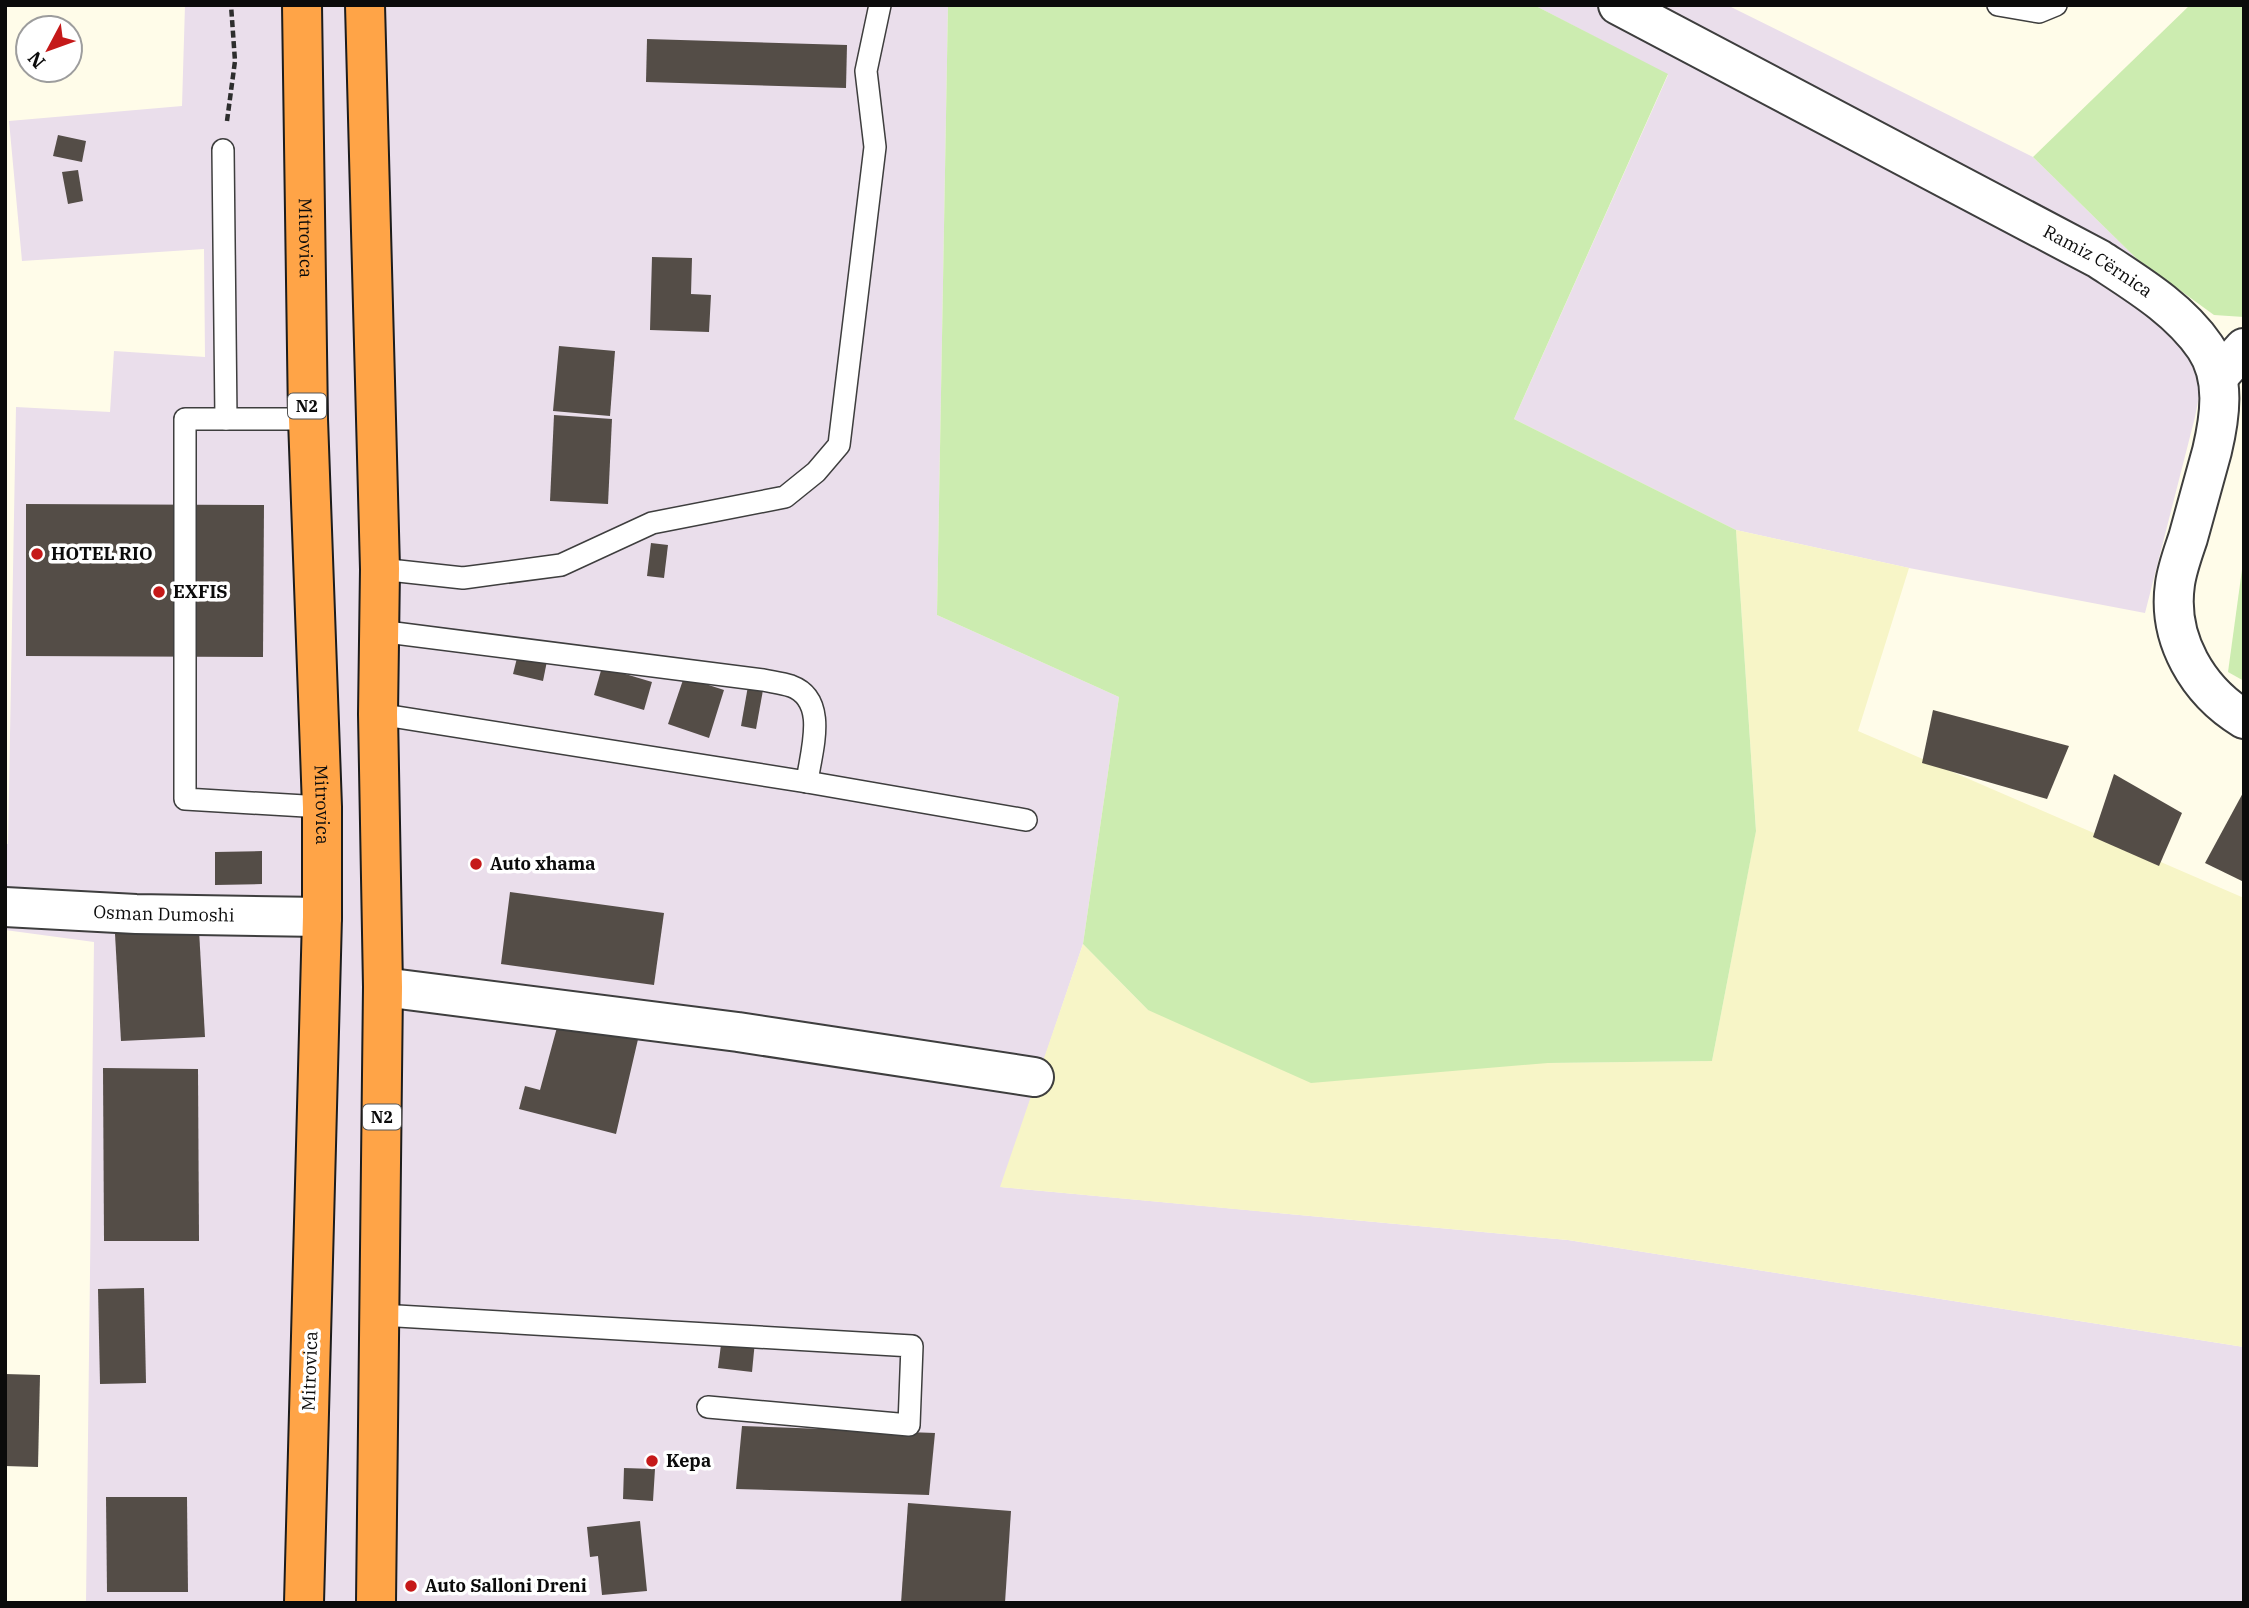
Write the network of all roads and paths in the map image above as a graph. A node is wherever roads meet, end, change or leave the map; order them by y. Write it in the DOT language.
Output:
graph roads {
  1 [pos="231,5"];
  2 [pos="302,5"];
  3 [pos="365,5"];
  4 [pos="880,5"];
  5 [pos="1618,5"];
  6 [pos="1998,5"];
  7 [pos="2056,5"];
  8 [pos="223,150"];
  9 [pos="2244,348"];
  10 [pos="2218,377"];
  11 [pos="226,419"];
  12 [pos="308,419"];
  13 [pos="380,569"];
  14 [pos="379,631"];
  15 [pos="379,714"];
  16 [pos="2244,719"];
  17 [pos="807,782"];
  18 [pos="322,807"];
  19 [pos="1026,820"];
  20 [pos="5,907"];
  21 [pos="322,917"];
  22 [pos="383,987"];
  23 [pos="1034,1077"];
  24 [pos="380,1315"];
  25 [pos="708,1407"];
  26 [pos="303,1603"];
  27 [pos="376,1603"];
  1 -- 8 [label="path"];
  2 -- 12 [label="highway, Mitrovica / N2"];
  3 -- 13 [label="highway, N2"];
  4 -- 13 [label="lane"];
  5 -- 10 [label="street, Ramiz Cërnica"];
  6 -- 7 [label="lane"];
  8 -- 11 [label="lane"];
  9 -- 10 [label="street"];
  10 -- 16 [label="street, Ramiz Cërnica"];
  11 -- 12 [label="lane"];
  11 -- 18 [label="lane"];
  12 -- 18 [label="highway, Mitrovica / N2"];
  13 -- 14 [label="highway, N2"];
  14 -- 15 [label="highway, N2"];
  14 -- 17 [label="lane"];
  15 -- 17 [label="lane"];
  15 -- 22 [label="highway, N2"];
  17 -- 19 [label="lane"];
  18 -- 21 [label="highway, Mitrovica / N2"];
  20 -- 21 [label="street, Osman Dumoshi"];
  21 -- 26 [label="highway, Mitrovica / N2"];
  22 -- 23 [label="street"];
  22 -- 24 [label="highway, N2"];
  24 -- 25 [label="lane"];
  24 -- 27 [label="highway, N2"];
}
